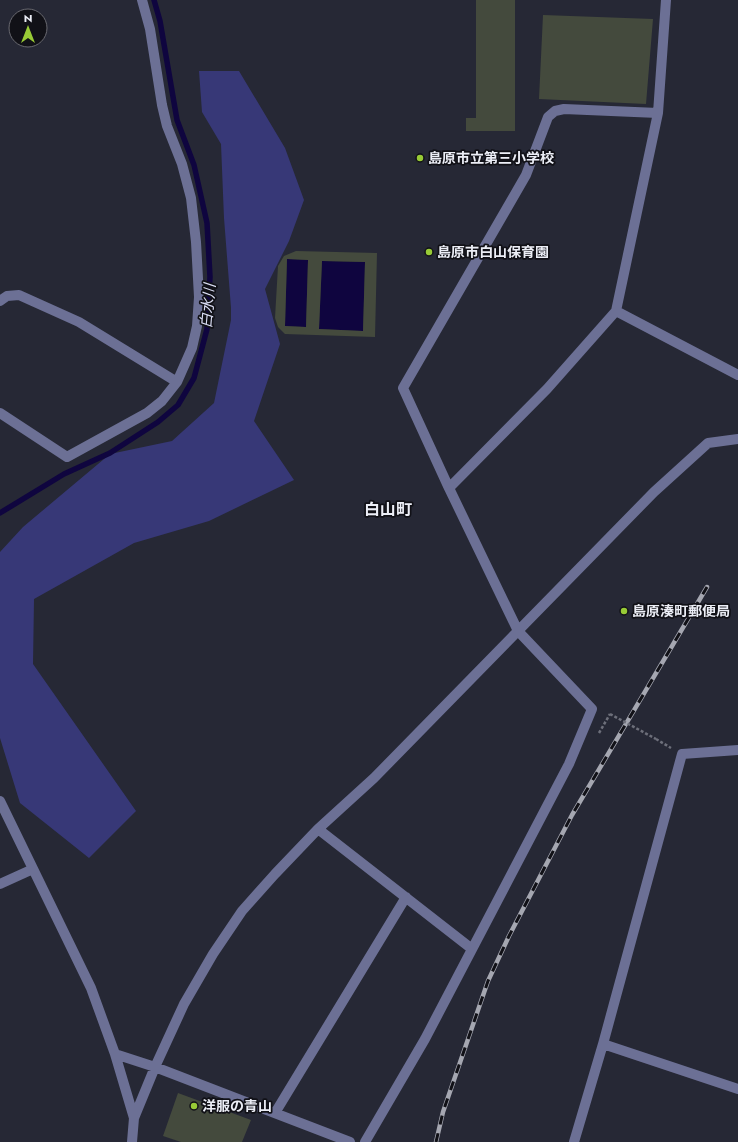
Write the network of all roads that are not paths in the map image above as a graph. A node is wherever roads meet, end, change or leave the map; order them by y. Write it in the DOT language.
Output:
graph roads {
  1 [pos="142,0"];
  2 [pos="666,0"];
  3 [pos="658,113"];
  4 [pos="0,301"];
  5 [pos="616,311"];
  6 [pos="738,375"];
  7 [pos="178,382"];
  8 [pos="0,413"];
  9 [pos="738,439"];
  10 [pos="449,488"];
  11 [pos="518,630"];
  12 [pos="738,750"];
  13 [pos="0,801"];
  14 [pos="318,829"];
  15 [pos="33,869"];
  16 [pos="0,884"];
  17 [pos="406,897"];
  18 [pos="472,949"];
  19 [pos="603,1044"];
  20 [pos="115,1054"];
  21 [pos="155,1067"];
  22 [pos="738,1089"];
  23 [pos="275,1113"];
  24 [pos="134,1118"];
  25 [pos="132,1142"];
  26 [pos="350,1142"];
  27 [pos="364,1142"];
  28 [pos="574,1142"];
  1 -- 7 [label="street"];
  2 -- 3 [label="street"];
  3 -- 5 [label="street"];
  3 -- 10 [label="street"];
  4 -- 7 [label="street"];
  5 -- 6 [label="street"];
  5 -- 10 [label="street"];
  7 -- 8 [label="street"];
  9 -- 11 [label="street"];
  10 -- 11 [label="street"];
  11 -- 14 [label="street"];
  11 -- 18 [label="street"];
  12 -- 19 [label="street"];
  13 -- 15 [label="street"];
  14 -- 17 [label="street"];
  14 -- 21 [label="street"];
  15 -- 16 [label="street"];
  15 -- 20 [label="street"];
  17 -- 18 [label="street"];
  17 -- 23 [label="street"];
  18 -- 27 [label="street"];
  19 -- 22 [label="street"];
  19 -- 28 [label="street"];
  20 -- 21 [label="street"];
  20 -- 24 [label="street"];
  21 -- 23 [label="street"];
  21 -- 24 [label="street"];
  23 -- 26 [label="street"];
  24 -- 25 [label="street"];
}
